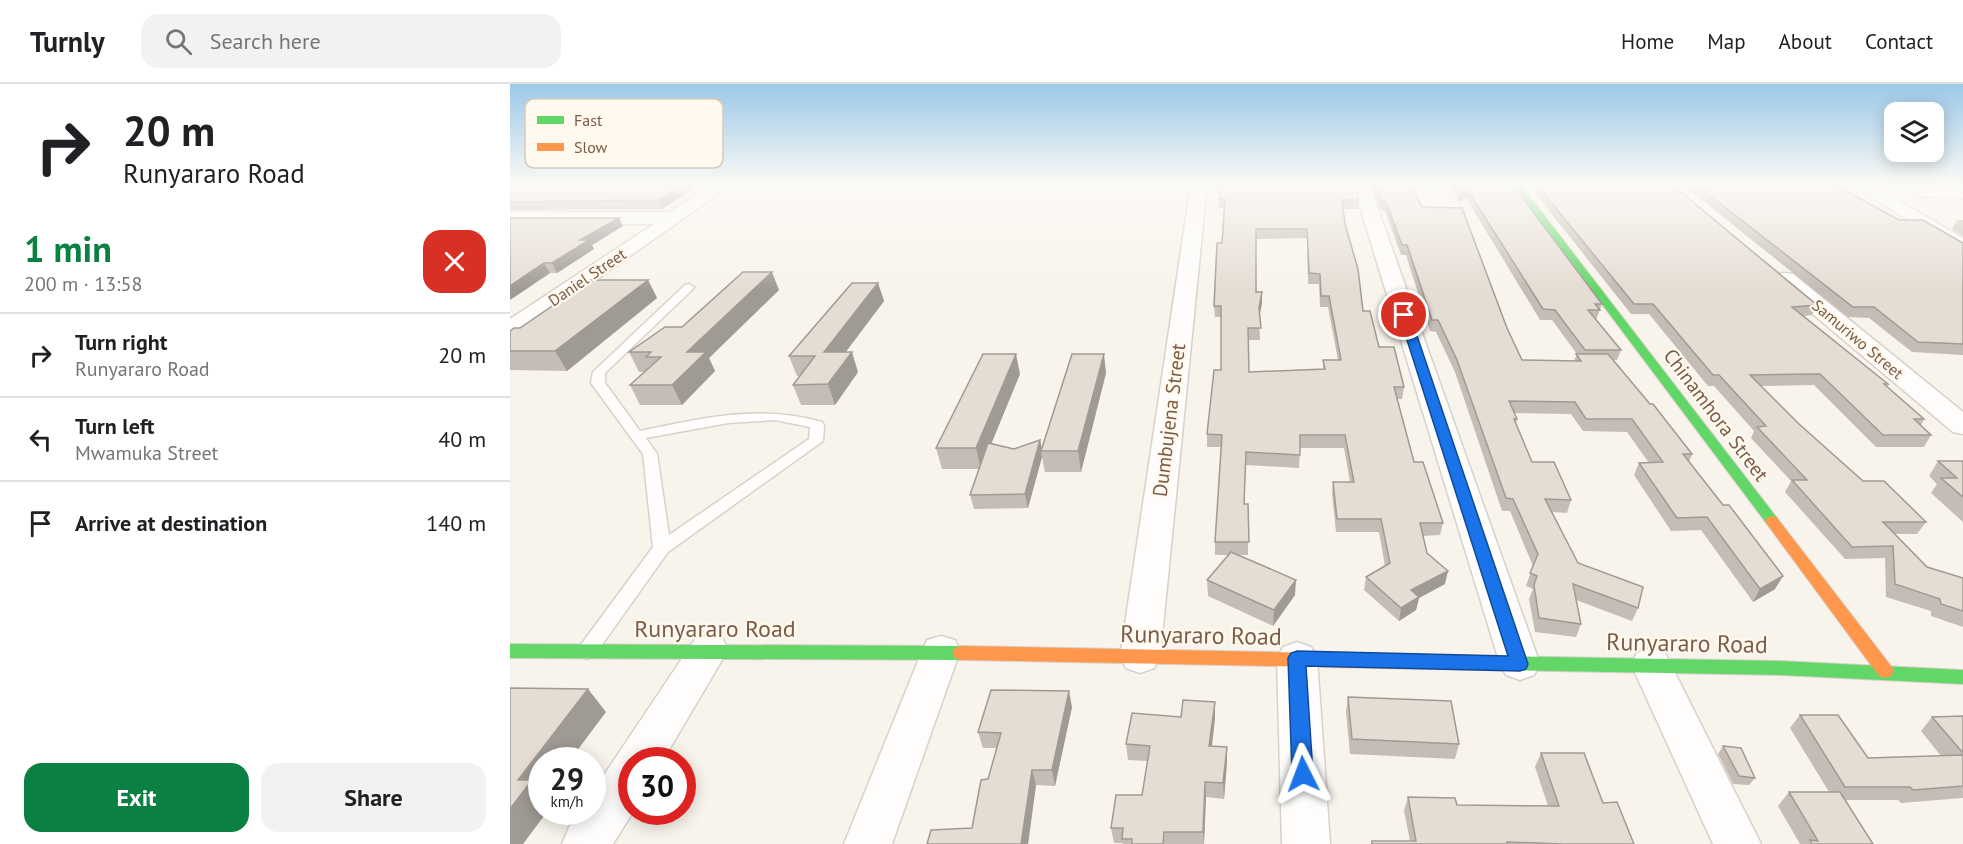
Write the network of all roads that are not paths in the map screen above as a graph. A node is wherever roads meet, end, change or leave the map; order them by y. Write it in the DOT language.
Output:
graph roads {
  1 [pos="672,219"];
  2 [pos="1195,219"];
  3 [pos="1373,219"];
  4 [pos="1543,219"];
  5 [pos="1921,219"];
  6 [pos="1963,246"];
  7 [pos="1770,267"];
  8 [pos="689,287"];
  9 [pos="510,330"];
  10 [pos="1963,426"];
  11 [pos="637,436"];
  12 [pos="662,548"];
  13 [pos="709,650"];
  14 [pos="510,651"];
  15 [pos="587,651"];
  16 [pos="940,651"];
  17 [pos="1140,657"];
  18 [pos="1297,658"];
  19 [pos="1520,664"];
  20 [pos="1651,664"];
  21 [pos="1885,671"];
  22 [pos="1963,677"];
  23 [pos="647,747"];
  24 [pos="618,794"];
  25 [pos="586,844"];
  26 [pos="868,844"];
  27 [pos="1306,844"];
  28 [pos="1737,844"];
  1 -- 9 [label="street, Daniel Street"];
  2 -- 17 [label="street, Dumbujena Street"];
  3 -- 19 [label="street"];
  4 -- 21 [label="street, Chinamhora Street"];
  5 -- 6 [label="street"];
  7 -- 10 [label="street, Samuriwo Street"];
  8 -- 11 [label="lane"];
  11 -- 12 [label="lane"];
  11 -- 12 [label="lane"];
  12 -- 15 [label="lane"];
  13 -- 15 [label="street, Runyararo Road"];
  13 -- 16 [label="street, Runyararo Road"];
  13 -- 23 [label="street"];
  14 -- 15 [label="street, Runyararo Road"];
  16 -- 17 [label="street, Runyararo Road"];
  16 -- 26 [label="street"];
  17 -- 18 [label="street, Runyararo Road"];
  18 -- 19 [label="street, Runyararo Road"];
  18 -- 27 [label="street"];
  19 -- 20 [label="street, Runyararo Road"];
  20 -- 21 [label="street, Runyararo Road"];
  20 -- 28 [label="street"];
  21 -- 22 [label="street, Runyararo Road"];
  24 -- 25 [label="street"];
}
